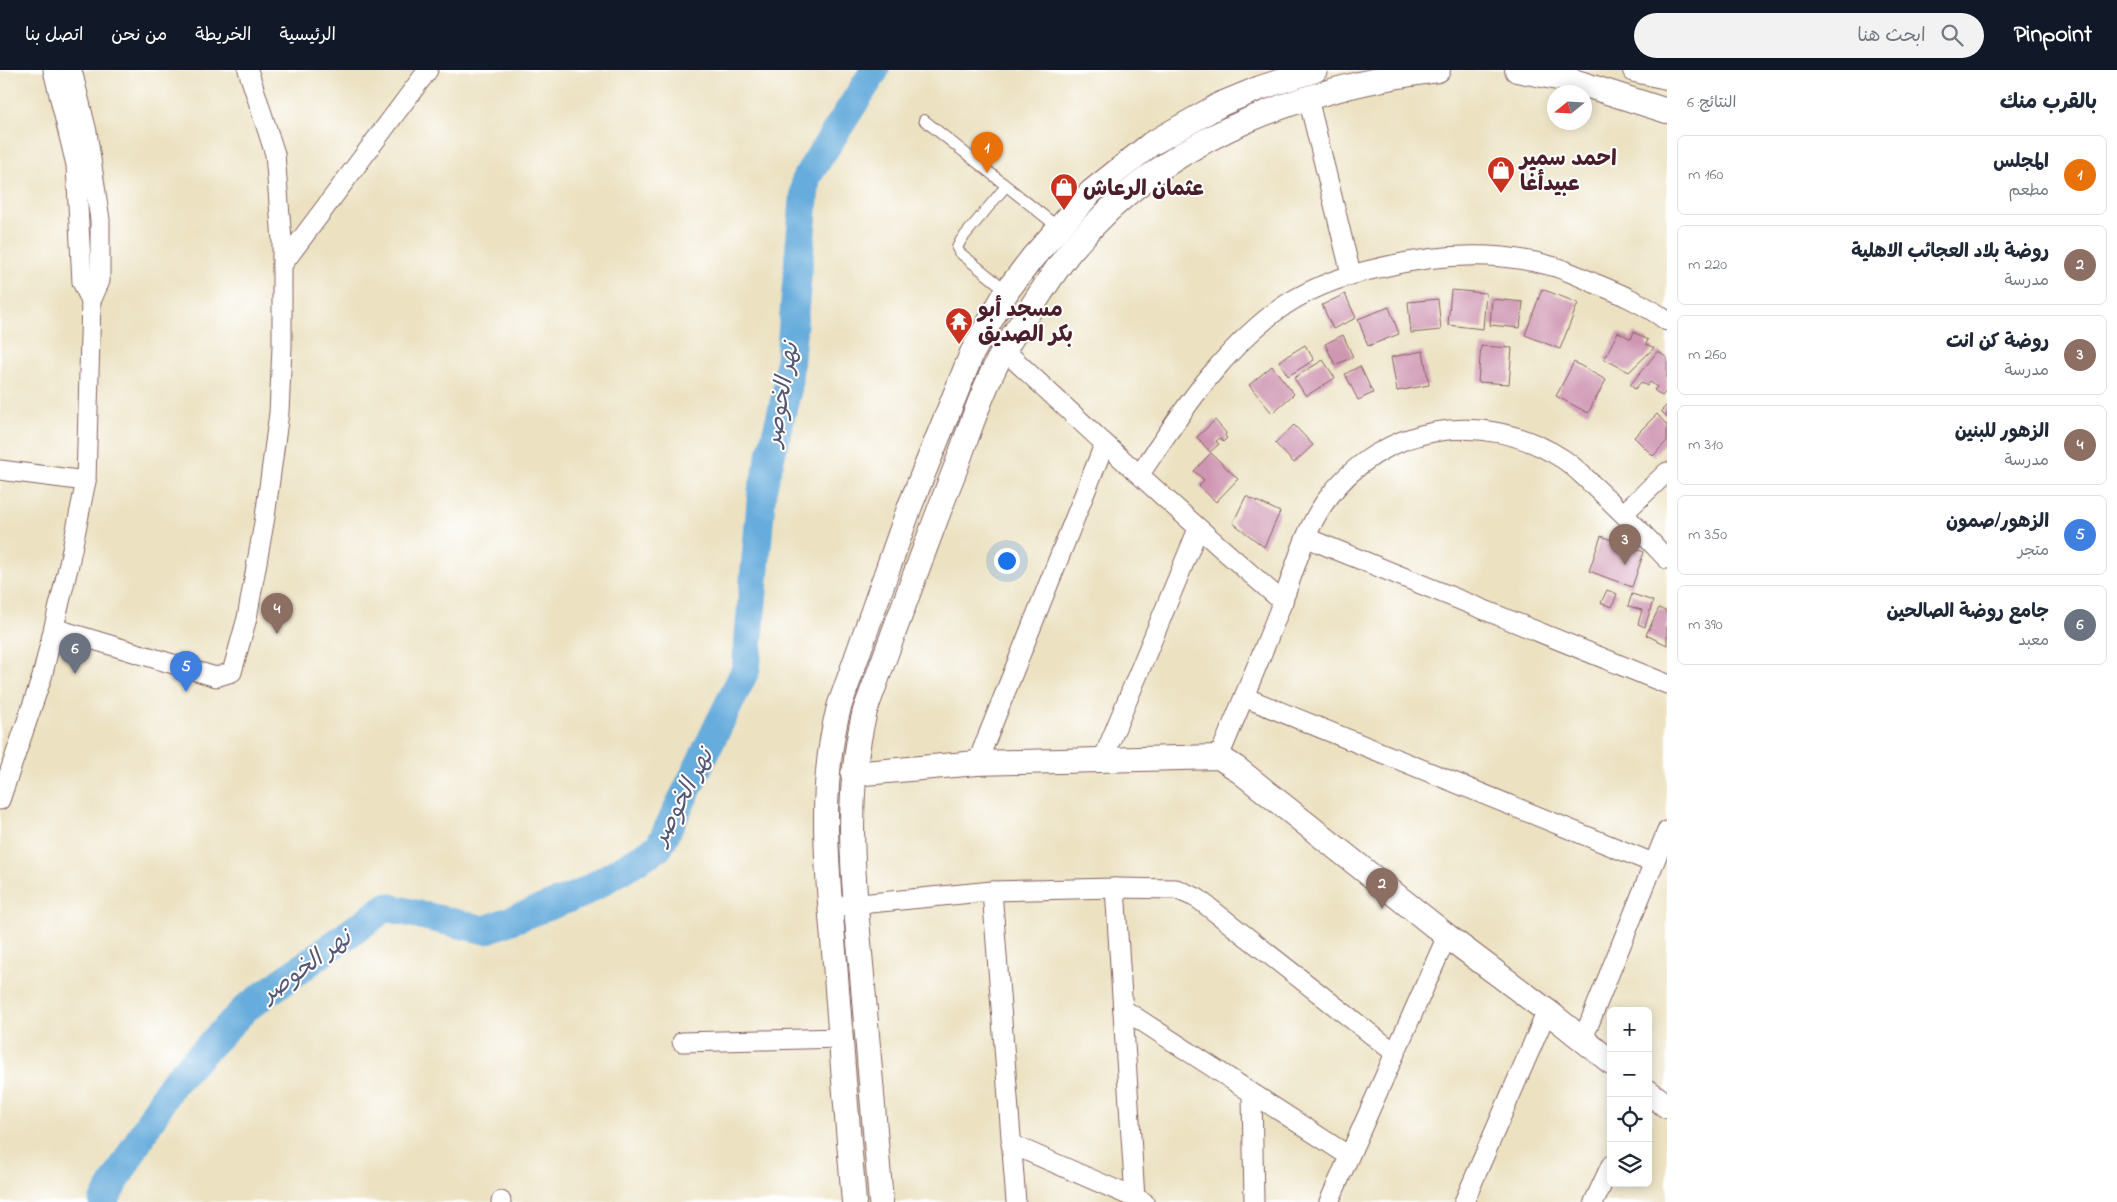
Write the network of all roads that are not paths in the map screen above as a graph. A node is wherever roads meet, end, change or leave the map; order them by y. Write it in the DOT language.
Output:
graph roads {
  1 [pos="53,70"];
  2 [pos="72,70"];
  3 [pos="248,70"];
  4 [pos="428,70"];
  5 [pos="1315,70"];
  6 [pos="1438,70"];
  7 [pos="1517,70"];
  8 [pos="1635,70"];
  9 [pos="1667,77"];
  10 [pos="1308,98"];
  11 [pos="1667,111"];
  12 [pos="924,120"];
  13 [pos="1006,186"];
  14 [pos="1059,228"];
  15 [pos="282,265"];
  16 [pos="1351,274"];
  17 [pos="1007,291"];
  18 [pos="92,301"];
  19 [pos="1667,321"];
  20 [pos="1004,350"];
  21 [pos="1104,445"];
  22 [pos="0,470"];
  23 [pos="1667,472"];
  24 [pos="1140,474"];
  25 [pos="86,481"];
  26 [pos="910,506"];
  27 [pos="1624,513"];
  28 [pos="937,516"];
  29 [pos="1198,529"];
  30 [pos="1306,538"];
  31 [pos="1667,559"];
  32 [pos="1282,602"];
  33 [pos="54,628"];
  34 [pos="1667,684"];
  35 [pos="1244,697"];
  36 [pos="1219,757"];
  37 [pos="1104,759"];
  38 [pos="977,763"];
  39 [pos="853,774"];
  40 [pos="0,800"];
  41 [pos="1667,831"];
  42 [pos="1654,863"];
  43 [pos="1115,888"];
  44 [pos="992,892"];
  45 [pos="855,904"];
  46 [pos="830,907"];
  47 [pos="1447,936"];
  48 [pos="1123,1009"];
  49 [pos="1547,1011"];
  50 [pos="841,1038"];
  51 [pos="1583,1039"];
  52 [pos="682,1042"];
  53 [pos="1395,1053"];
  54 [pos="1607,1059"];
  55 [pos="1252,1094"];
  56 [pos="1652,1095"];
  57 [pos="1667,1106"];
  58 [pos="1011,1144"];
  59 [pos="1349,1156"];
  60 [pos="1607,1174"];
  61 [pos="1140,1200"];
  62 [pos="854,1202"];
  63 [pos="881,1202"];
  64 [pos="1016,1202"];
  65 [pos="1254,1202"];
  66 [pos="1329,1202"];
  67 [pos="1464,1202"];
  68 [pos="1594,1202"];
  1 -- 18 [label="street"];
  2 -- 18 [label="street"];
  3 -- 15 [label="street"];
  4 -- 15 [label="street"];
  5 -- 14 [label="street"];
  6 -- 10 [label="street"];
  7 -- 11 [label="street"];
  8 -- 9 [label="street"];
  10 -- 16 [label="street"];
  10 -- 20 [label="street"];
  12 -- 13 [label="lane"];
  13 -- 14 [label="lane"];
  13 -- 17 [label="lane"];
  14 -- 17 [label="street"];
  15 -- 33 [label="street"];
  16 -- 19 [label="street"];
  16 -- 24 [label="street"];
  17 -- 26 [label="street"];
  18 -- 25 [label="street"];
  20 -- 21 [label="street"];
  20 -- 28 [label="street"];
  21 -- 24 [label="street"];
  21 -- 38 [label="street"];
  22 -- 25 [label="street"];
  23 -- 27 [label="street"];
  24 -- 29 [label="street"];
  25 -- 33 [label="street"];
  26 -- 28 [label="street"];
  26 -- 46 [label="street"];
  27 -- 30 [label="street"];
  27 -- 31 [label="street"];
  28 -- 39 [label="street"];
  29 -- 32 [label="street"];
  29 -- 37 [label="street"];
  30 -- 32 [label="street"];
  30 -- 34 [label="street"];
  32 -- 35 [label="street"];
  33 -- 40 [label="street"];
  35 -- 36 [label="street"];
  35 -- 42 [label="street"];
  36 -- 37 [label="street"];
  36 -- 47 [label="street"];
  37 -- 38 [label="street"];
  38 -- 39 [label="street"];
  39 -- 45 [label="street"];
  41 -- 42 [label="street"];
  42 -- 51 [label="street"];
  43 -- 44 [label="street"];
  43 -- 48 [label="street"];
  43 -- 53 [label="street"];
  44 -- 45 [label="street"];
  44 -- 58 [label="street"];
  45 -- 46 [label="street"];
  45 -- 63 [label="street"];
  46 -- 50 [label="street"];
  47 -- 49 [label="street"];
  47 -- 53 [label="street"];
  48 -- 55 [label="street"];
  48 -- 61 [label="street"];
  49 -- 51 [label="street"];
  49 -- 67 [label="street"];
  50 -- 52 [label="street"];
  50 -- 62 [label="street"];
  51 -- 54 [label="street"];
  53 -- 59 [label="street"];
  55 -- 59 [label="street"];
  55 -- 65 [label="street"];
  56 -- 57 [label="street"];
  58 -- 61 [label="street"];
  58 -- 64 [label="street"];
  59 -- 66 [label="street"];
  60 -- 68 [label="street"];
}
